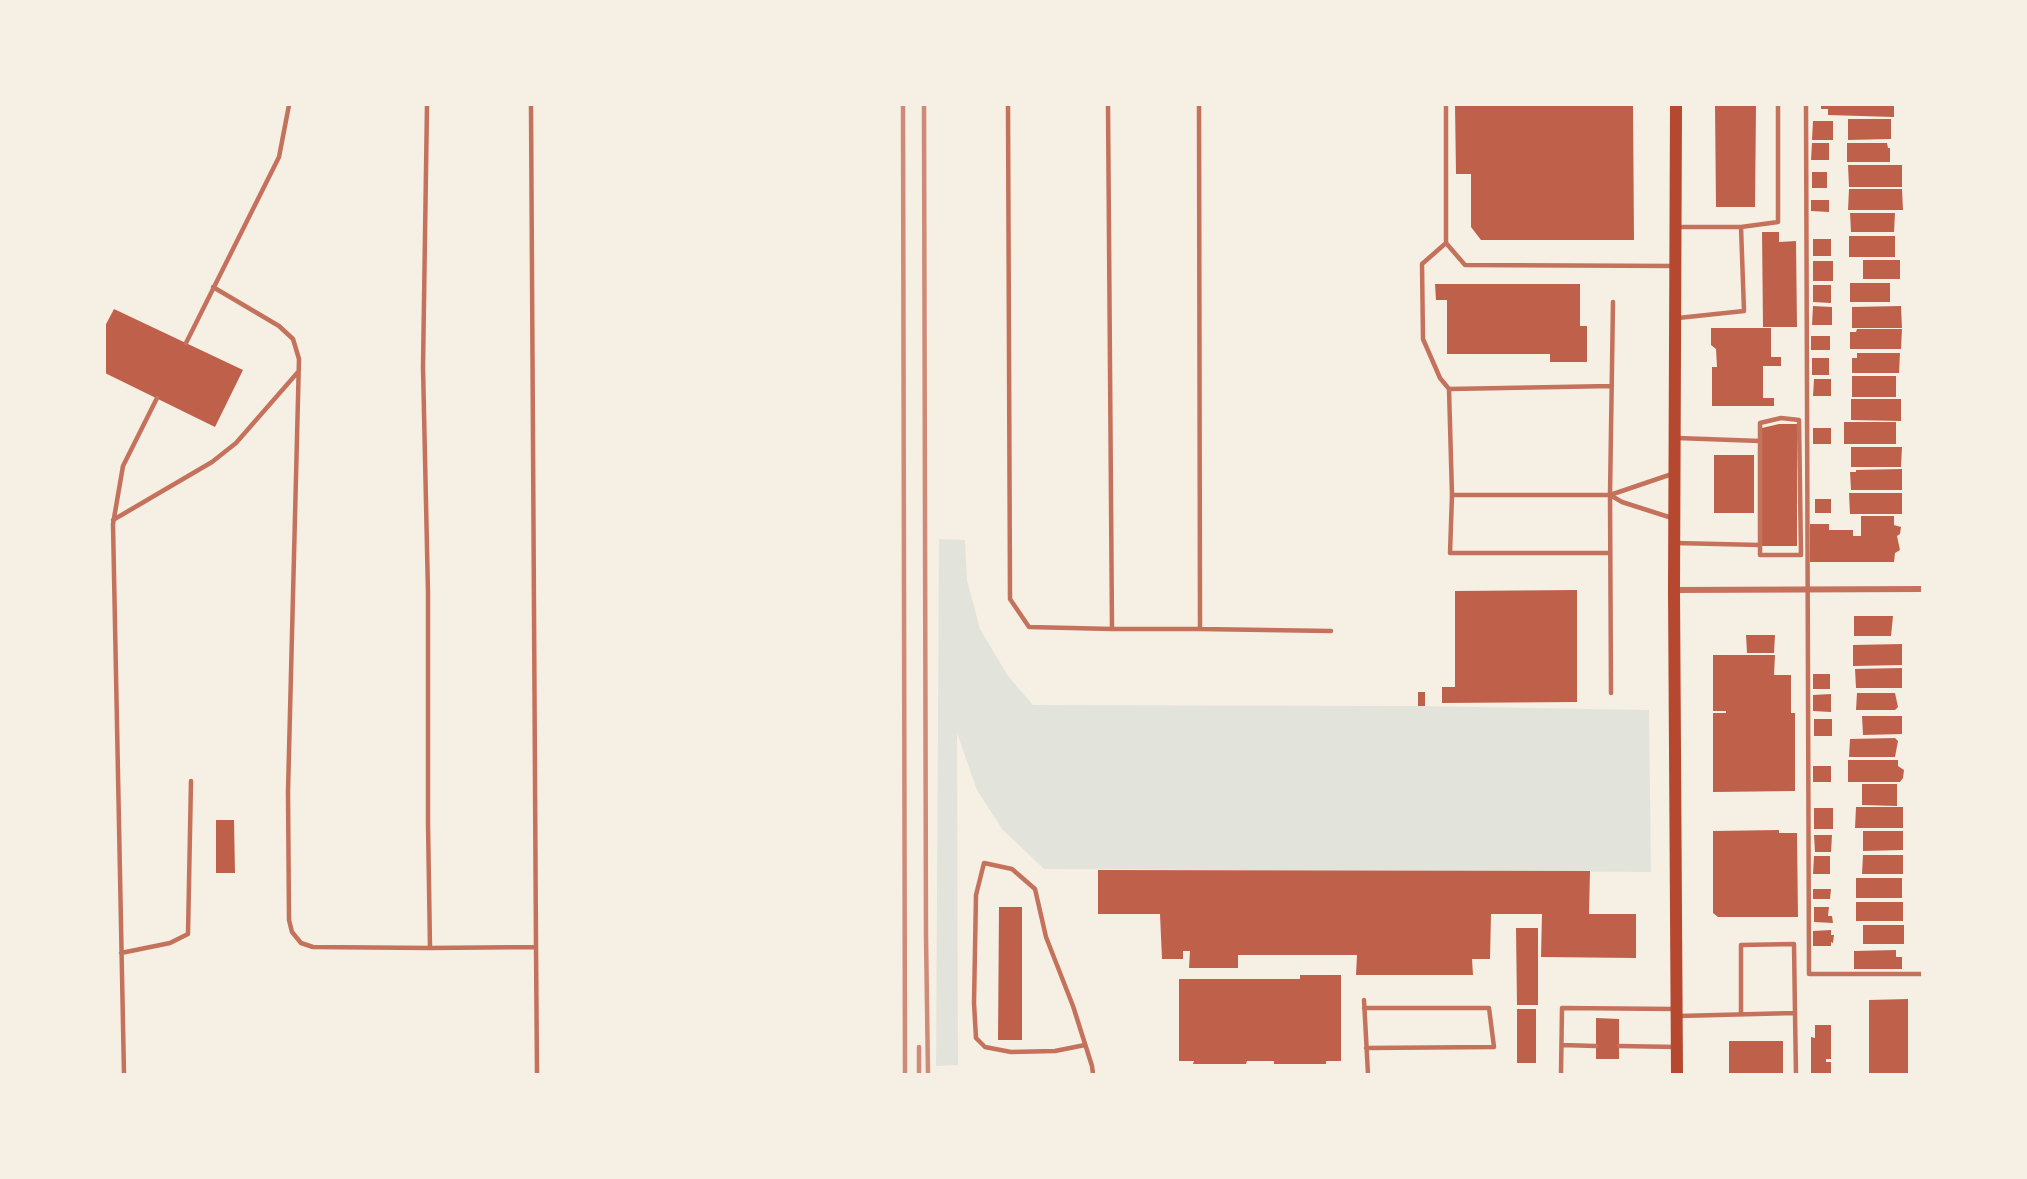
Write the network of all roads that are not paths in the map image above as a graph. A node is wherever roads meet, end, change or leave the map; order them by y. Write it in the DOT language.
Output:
graph roads {
  1 [pos="289,105"];
  2 [pos="427,105"];
  3 [pos="531,105"];
  4 [pos="1008,105"];
  5 [pos="1108,105"];
  6 [pos="1199,105"];
  7 [pos="1446,105"];
  8 [pos="1676,105"];
  9 [pos="1778,105"];
  10 [pos="1806,105"];
  11 [pos="1741,226"];
  12 [pos="1675,227"];
  13 [pos="1446,243"];
  14 [pos="1675,266"];
  15 [pos="213,287"];
  16 [pos="1613,302"];
  17 [pos="1675,318"];
  18 [pos="186,343"];
  19 [pos="298,372"];
  20 [pos="1611,386"];
  21 [pos="1449,389"];
  22 [pos="157,398"];
  23 [pos="1675,438"];
  24 [pos="1760,441"];
  25 [pos="1675,473"];
  26 [pos="1452,495"];
  27 [pos="1610,495"];
  28 [pos="1675,519"];
  29 [pos="113,520"];
  30 [pos="1675,543"];
  31 [pos="1760,545"];
  32 [pos="1610,553"];
  33 [pos="1922,589"];
  34 [pos="1674,590"];
  35 [pos="1807,590"];
  36 [pos="1112,629"];
  37 [pos="1200,629"];
  38 [pos="1331,631"];
  39 [pos="1611,693"];
  40 [pos="191,781"];
  41 [pos="536,947"];
  42 [pos="430,948"];
  43 [pos="121,953"];
  44 [pos="1922,974"];
  45 [pos="1364,1000"];
  46 [pos="1364,1008"];
  47 [pos="1677,1012"];
  48 [pos="1795,1013"];
  49 [pos="1741,1014"];
  50 [pos="1085,1045"];
  51 [pos="1562,1045"];
  52 [pos="1596,1046"];
  53 [pos="1619,1046"];
  54 [pos="1677,1047"];
  55 [pos="1366,1048"];
  56 [pos="124,1074"];
  57 [pos="537,1074"];
  58 [pos="1093,1074"];
  59 [pos="1368,1074"];
  60 [pos="1561,1074"];
  61 [pos="1677,1074"];
  62 [pos="1796,1074"];
  1 -- 15 [label="lane"];
  2 -- 42 [label="lane"];
  3 -- 41 [label="lane"];
  4 -- 36 [label="lane"];
  5 -- 36 [label="lane"];
  6 -- 37 [label="lane"];
  7 -- 13 [label="lane"];
  8 -- 12 [label="main road"];
  9 -- 11 [label="lane"];
  10 -- 35 [label="lane"];
  11 -- 12 [label="lane"];
  11 -- 17 [label="lane"];
  12 -- 14 [label="main road"];
  13 -- 14 [label="lane"];
  13 -- 21 [label="lane"];
  14 -- 17 [label="main road"];
  15 -- 18 [label="lane"];
  15 -- 19 [label="lane"];
  16 -- 20 [label="lane"];
  17 -- 23 [label="main road"];
  19 -- 29 [label="lane"];
  19 -- 42 [label="lane"];
  20 -- 21 [label="lane"];
  20 -- 27 [label="lane"];
  21 -- 26 [label="lane"];
  22 -- 29 [label="lane"];
  23 -- 24 [label="lane"];
  23 -- 25 [label="main road"];
  24 -- 31 [label="lane"];
  24 -- 31 [label="lane"];
  25 -- 27 [label="lane"];
  25 -- 28 [label="main road"];
  26 -- 27 [label="lane"];
  26 -- 32 [label="lane"];
  27 -- 28 [label="lane"];
  27 -- 32 [label="lane"];
  28 -- 30 [label="main road"];
  29 -- 43 [label="lane"];
  30 -- 31 [label="lane"];
  30 -- 34 [label="main road"];
  32 -- 39 [label="lane"];
  33 -- 35 [label="street"];
  34 -- 35 [label="street"];
  34 -- 47 [label="main road"];
  35 -- 44 [label="lane"];
  36 -- 37 [label="lane"];
  37 -- 38 [label="lane"];
  40 -- 43 [label="lane"];
  41 -- 42 [label="lane"];
  41 -- 57 [label="lane"];
  43 -- 56 [label="lane"];
  45 -- 46 [label="lane"];
  46 -- 55 [label="lane"];
  46 -- 55 [label="lane"];
  47 -- 49 [label="lane"];
  47 -- 51 [label="lane"];
  47 -- 54 [label="main road"];
  48 -- 49 [label="lane"];
  48 -- 49 [label="lane"];
  48 -- 62 [label="lane"];
  50 -- 50 [label="lane"];
  50 -- 58 [label="lane"];
  51 -- 52 [label="lane"];
  51 -- 60 [label="lane"];
  53 -- 54 [label="lane"];
  54 -- 61 [label="main road"];
  55 -- 59 [label="lane"];
}
